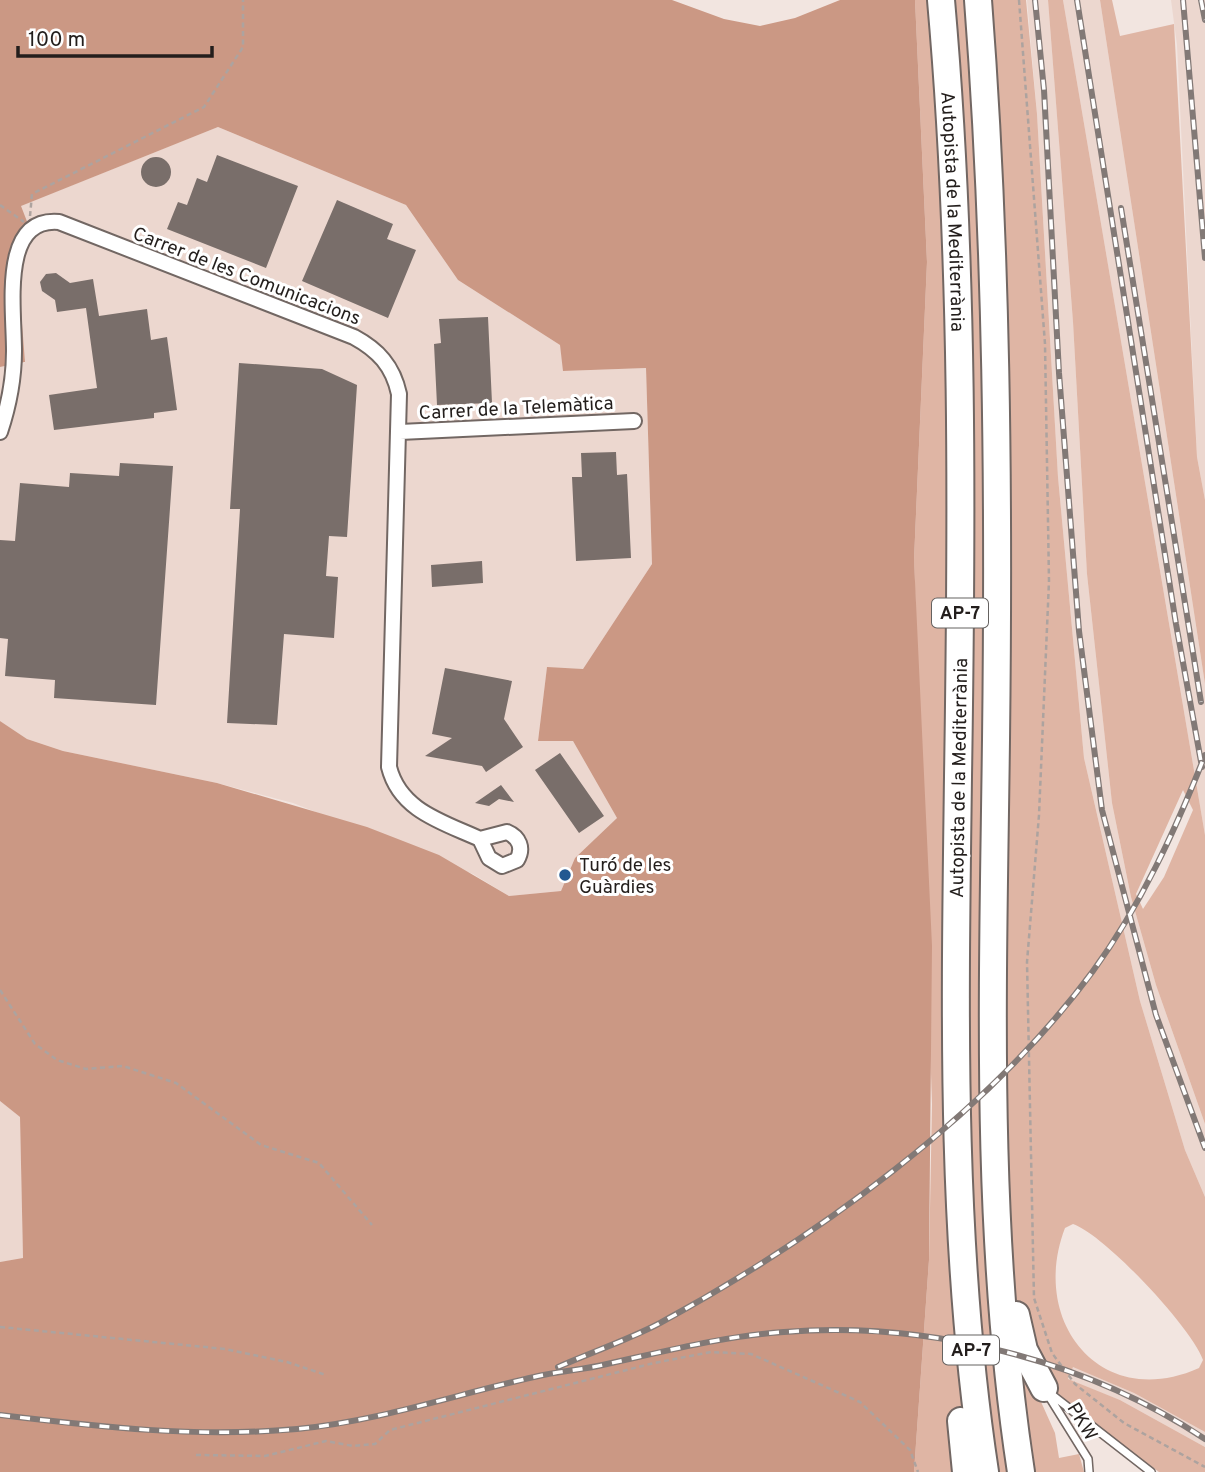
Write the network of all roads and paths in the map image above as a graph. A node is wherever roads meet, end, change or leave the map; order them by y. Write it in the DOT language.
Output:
graph roads {
  1 [pos="243,0"];
  2 [pos="941,0"];
  3 [pos="978,0"];
  4 [pos="1019,0"];
  5 [pos="0,205"];
  6 [pos="29,226"];
  7 [pos="634,421"];
  8 [pos="0,432"];
  9 [pos="400,432"];
  10 [pos="480,839"];
  11 [pos="0,990"];
  12 [pos="372,1225"];
  13 [pos="961,1227"];
  14 [pos="1000,1269"];
  15 [pos="0,1326"];
  16 [pos="326,1376"];
  17 [pos="1044,1388"];
  18 [pos="196,1455"];
  19 [pos="1205,1467"];
  20 [pos="1148,1470"];
  21 [pos="918,1472"];
  22 [pos="965,1472"];
  23 [pos="985,1472"];
  24 [pos="1021,1472"];
  25 [pos="1091,1472"];
  1 -- 6 [label="path"];
  2 -- 13 [label="highway, Autopista de la Mediterrània / AP-7"];
  3 -- 14 [label="highway, Autopista de la Mediterrània / AP-7"];
  4 -- 19 [label="path"];
  5 -- 6 [label="path"];
  6 -- 8 [label="street"];
  6 -- 9 [label="street, Carrer de les Comunicacions"];
  7 -- 9 [label="street, Carrer de la Telemàtica"];
  9 -- 10 [label="street, Carrer de les Comunicacions"];
  11 -- 12 [label="path"];
  13 -- 22 [label="highway"];
  13 -- 23 [label="highway, Autopista de la Mediterrània / AP-7"];
  14 -- 17 [label="highway"];
  14 -- 24 [label="highway, Autopista de la Mediterrània / AP-7"];
  15 -- 16 [label="path"];
  17 -- 20 [label="lane"];
  17 -- 25 [label="lane, PKW"];
  18 -- 21 [label="path"];
}
